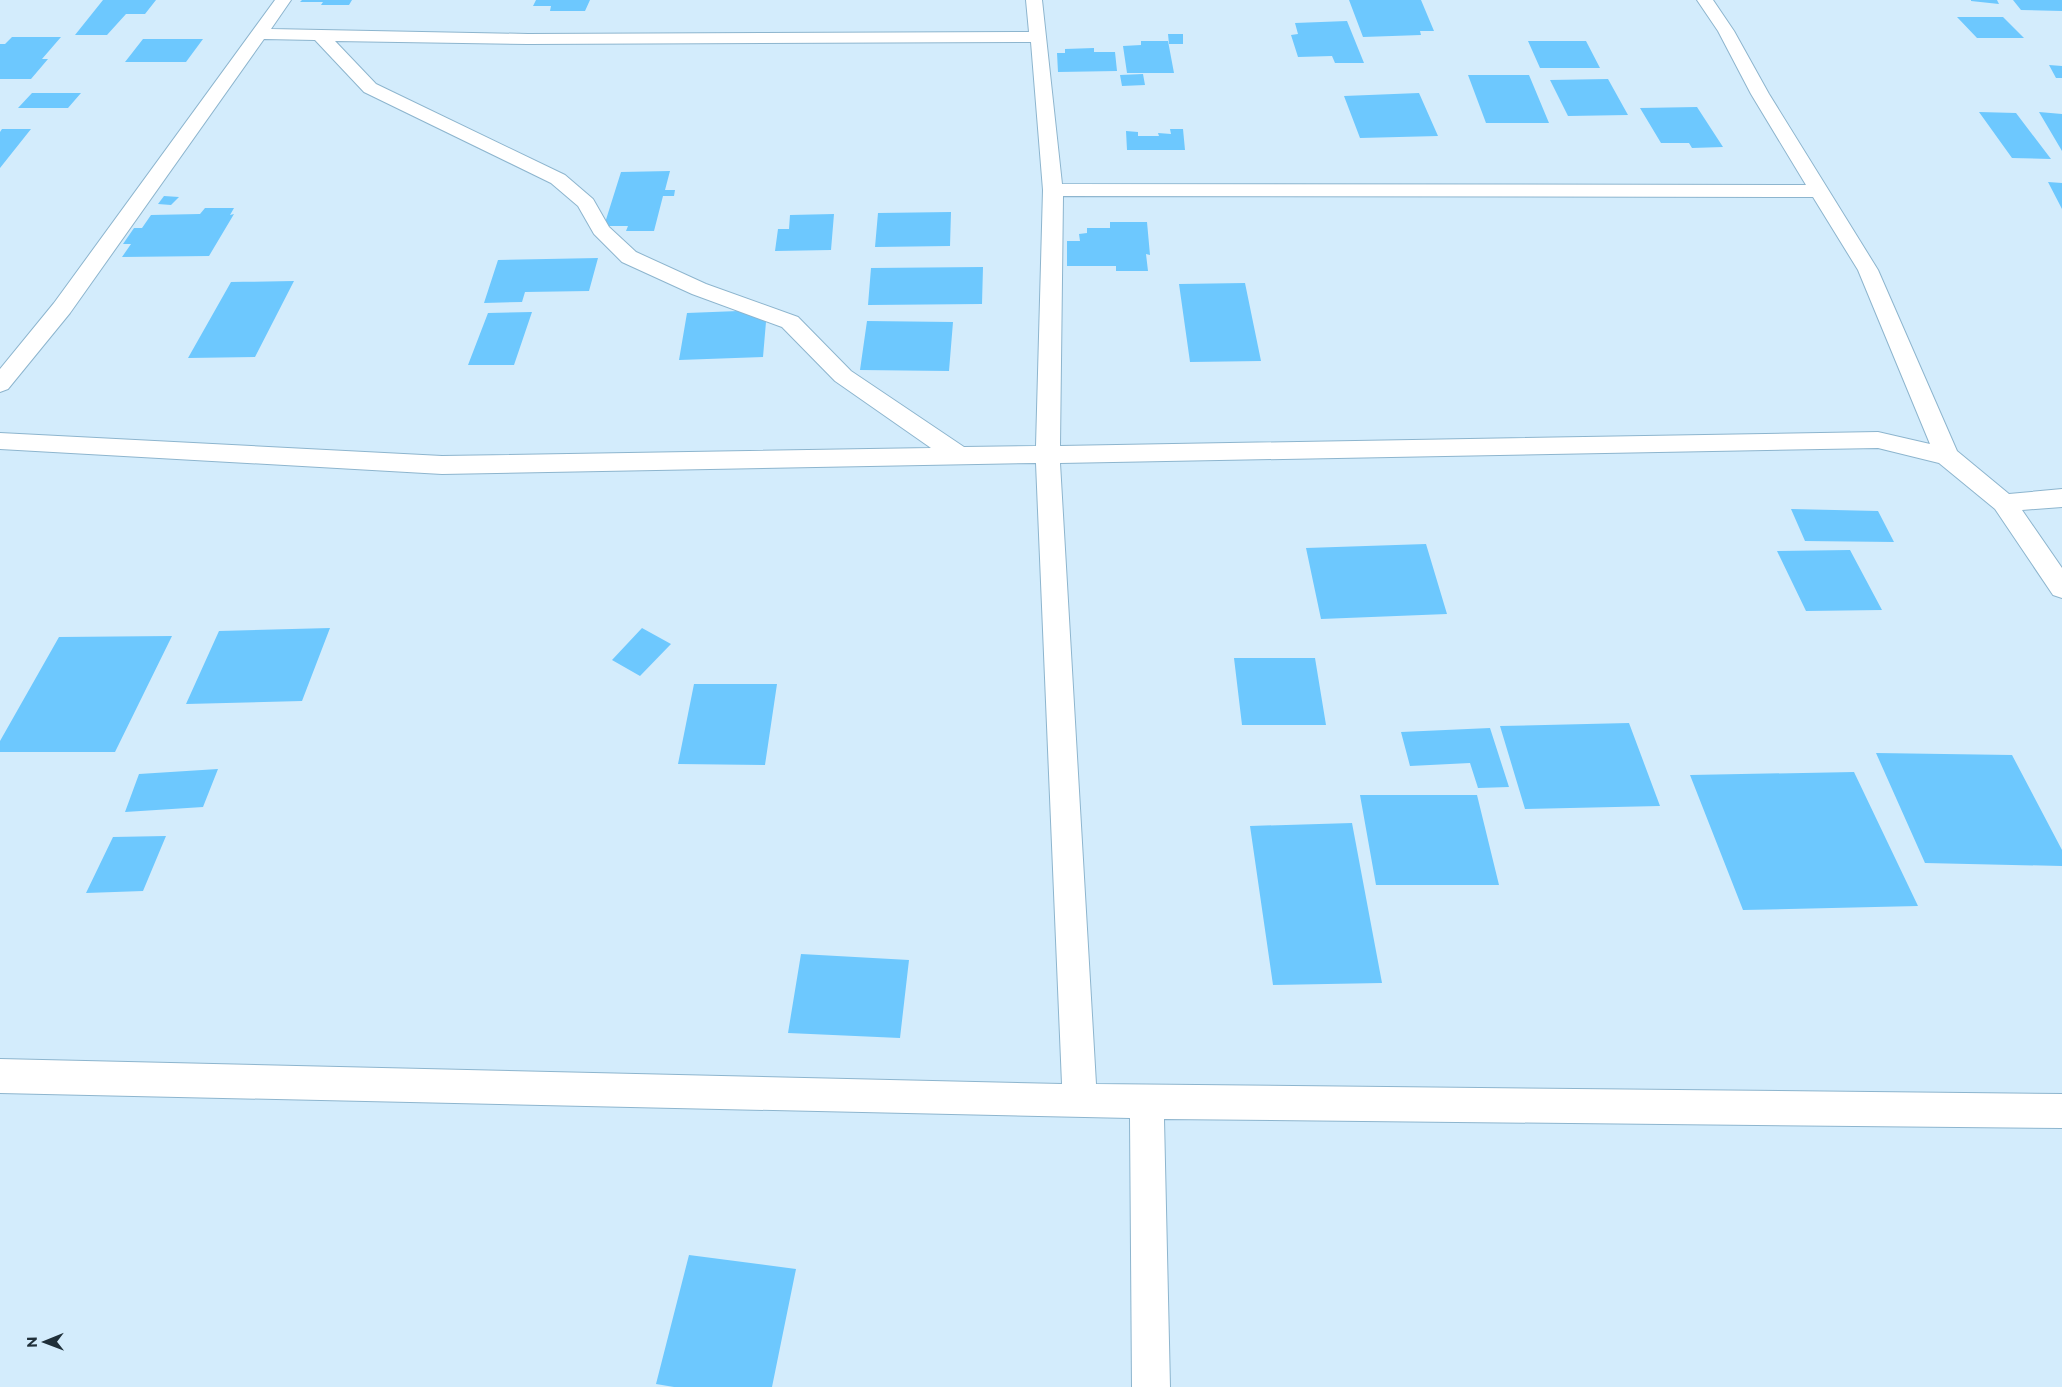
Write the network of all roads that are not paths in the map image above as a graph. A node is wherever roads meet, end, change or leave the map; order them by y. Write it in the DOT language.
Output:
graph roads {
  1 [pos="284,0"];
  2 [pos="1034,0"];
  3 [pos="1705,0"];
  4 [pos="259,34"];
  5 [pos="321,36"];
  6 [pos="1039,37"];
  7 [pos="1053,190"];
  8 [pos="1820,191"];
  9 [pos="0,384"];
  10 [pos="0,441"];
  11 [pos="1048,455"];
  12 [pos="961,456"];
  13 [pos="1947,456"];
  14 [pos="2062,498"];
  15 [pos="2004,503"];
  16 [pos="2062,588"];
  17 [pos="0,1076"];
  18 [pos="1080,1101"];
  19 [pos="1147,1102"];
  20 [pos="2062,1111"];
  21 [pos="1151,1387"];
  1 -- 4 [label="street"];
  2 -- 6 [label="street"];
  3 -- 8 [label="street"];
  4 -- 5 [label="street"];
  4 -- 9 [label="street"];
  5 -- 6 [label="street"];
  5 -- 12 [label="street"];
  6 -- 7 [label="street"];
  7 -- 8 [label="street"];
  7 -- 11 [label="street"];
  8 -- 13 [label="street"];
  10 -- 12 [label="street"];
  11 -- 12 [label="street"];
  11 -- 13 [label="street"];
  11 -- 18 [label="street"];
  13 -- 15 [label="street"];
  14 -- 15 [label="street"];
  15 -- 16 [label="street"];
  17 -- 18 [label="street"];
  18 -- 19 [label="street"];
  19 -- 20 [label="street"];
  19 -- 21 [label="street"];
}
